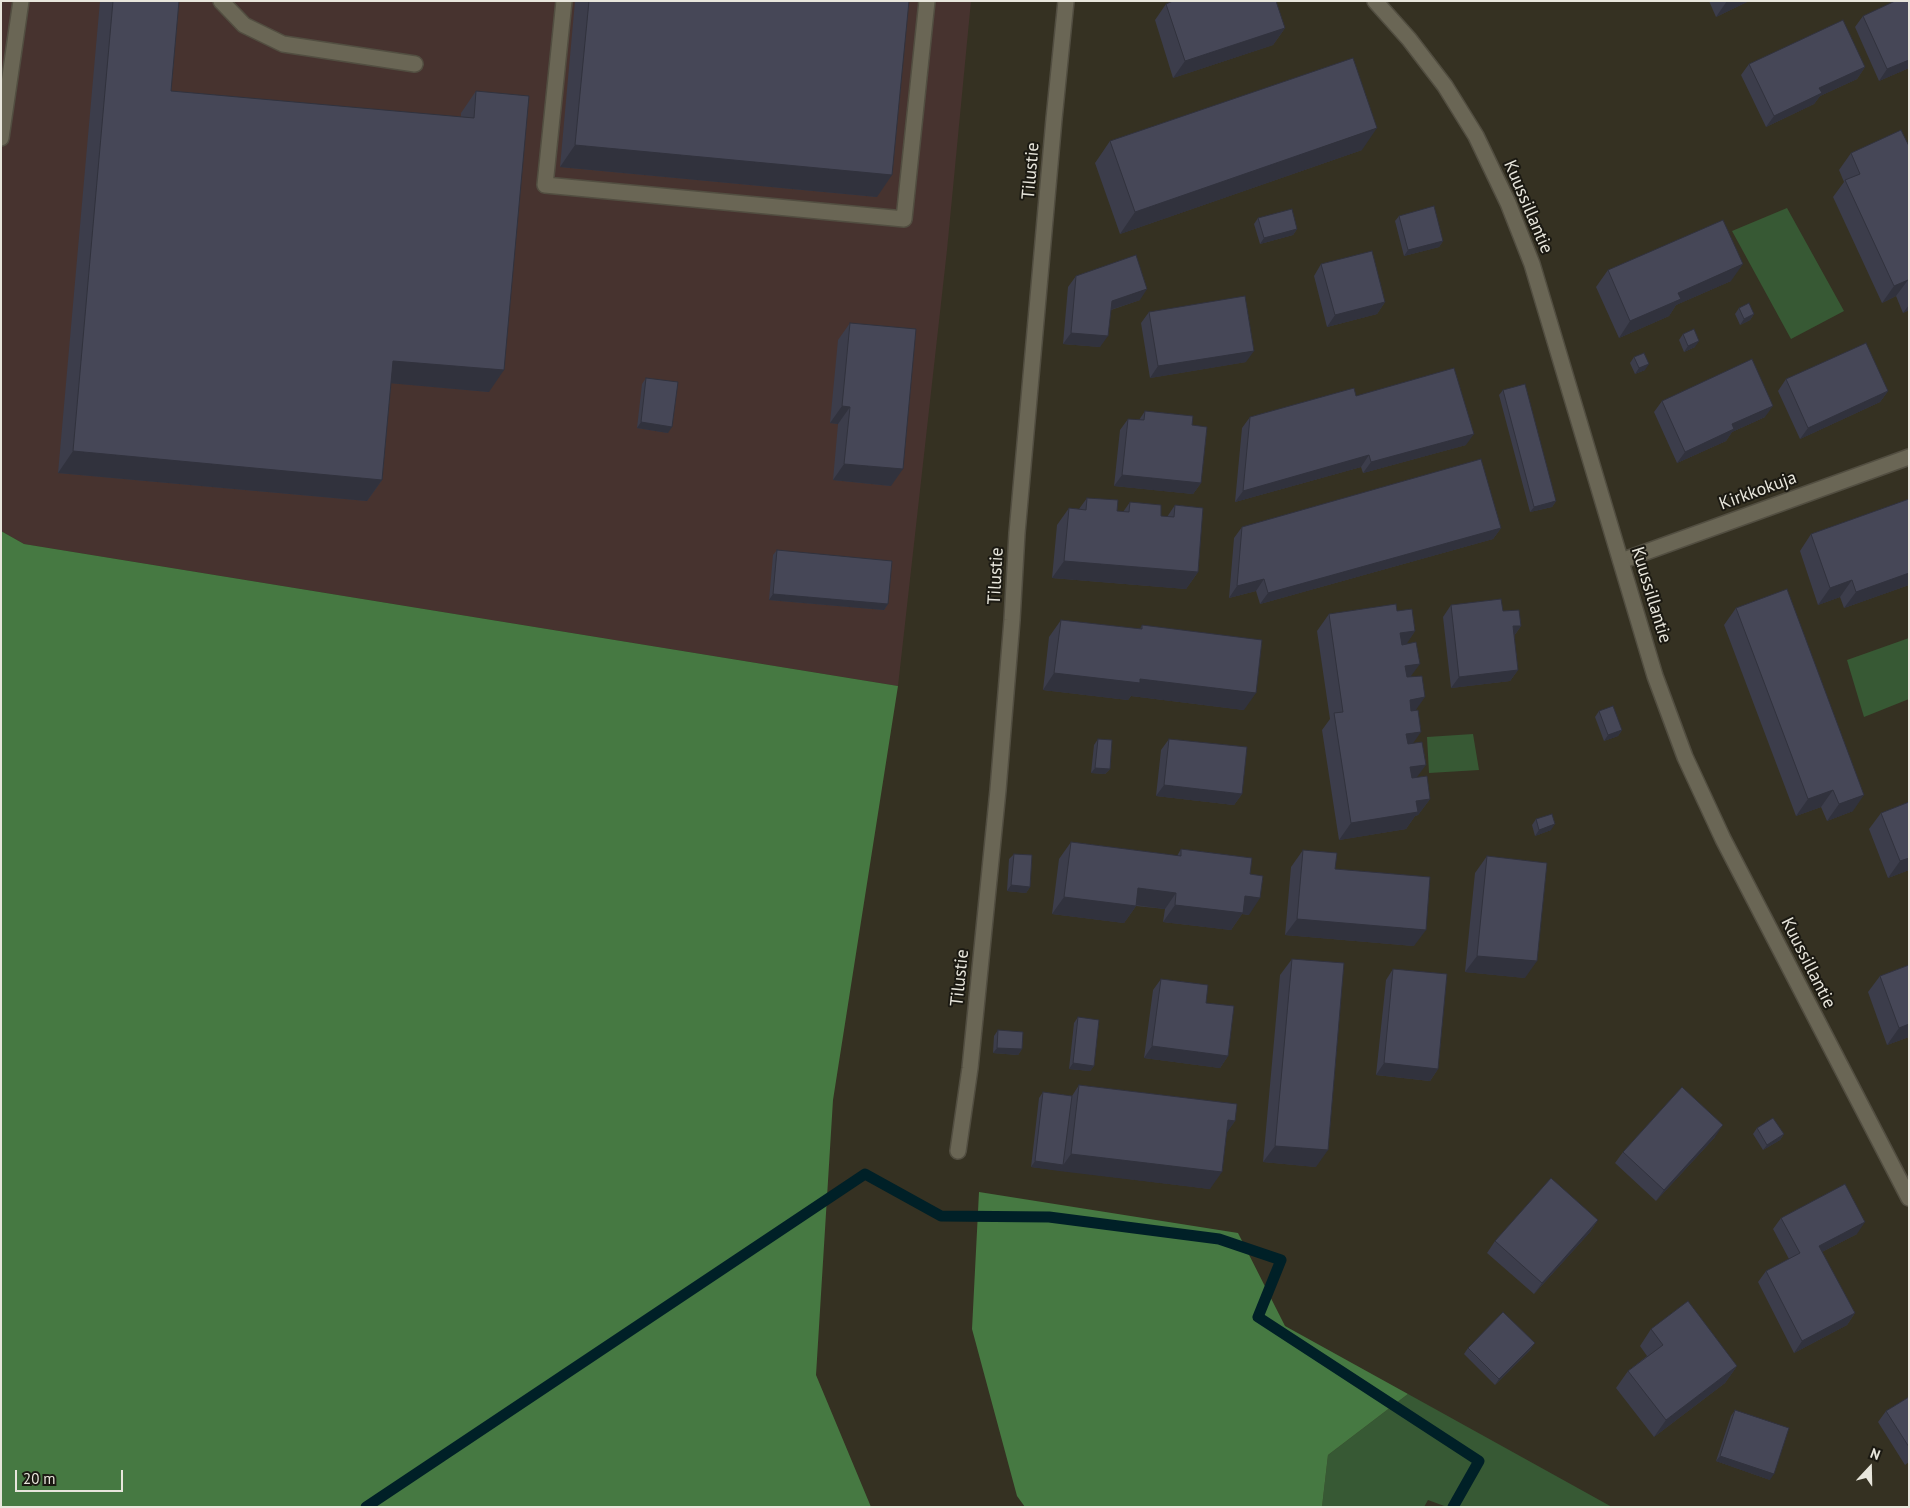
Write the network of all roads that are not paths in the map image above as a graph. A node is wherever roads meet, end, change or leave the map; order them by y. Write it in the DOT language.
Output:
graph roads {
  1 [pos="21,1"];
  2 [pos="221,1"];
  3 [pos="564,1"];
  4 [pos="927,1"];
  5 [pos="1066,1"];
  6 [pos="1375,1"];
  7 [pos="415,64"];
  8 [pos="1,138"];
  9 [pos="1909,457"];
  10 [pos="1621,561"];
  11 [pos="958,1151"];
  12 [pos="1909,1198"];
  1 -- 8 [label="street"];
  2 -- 7 [label="street"];
  3 -- 4 [label="street"];
  5 -- 11 [label="street, Tilustie"];
  6 -- 10 [label="street, Kuussillantie"];
  9 -- 10 [label="street, Kirkkokuja"];
  10 -- 12 [label="street, Kuussillantie"];
}
